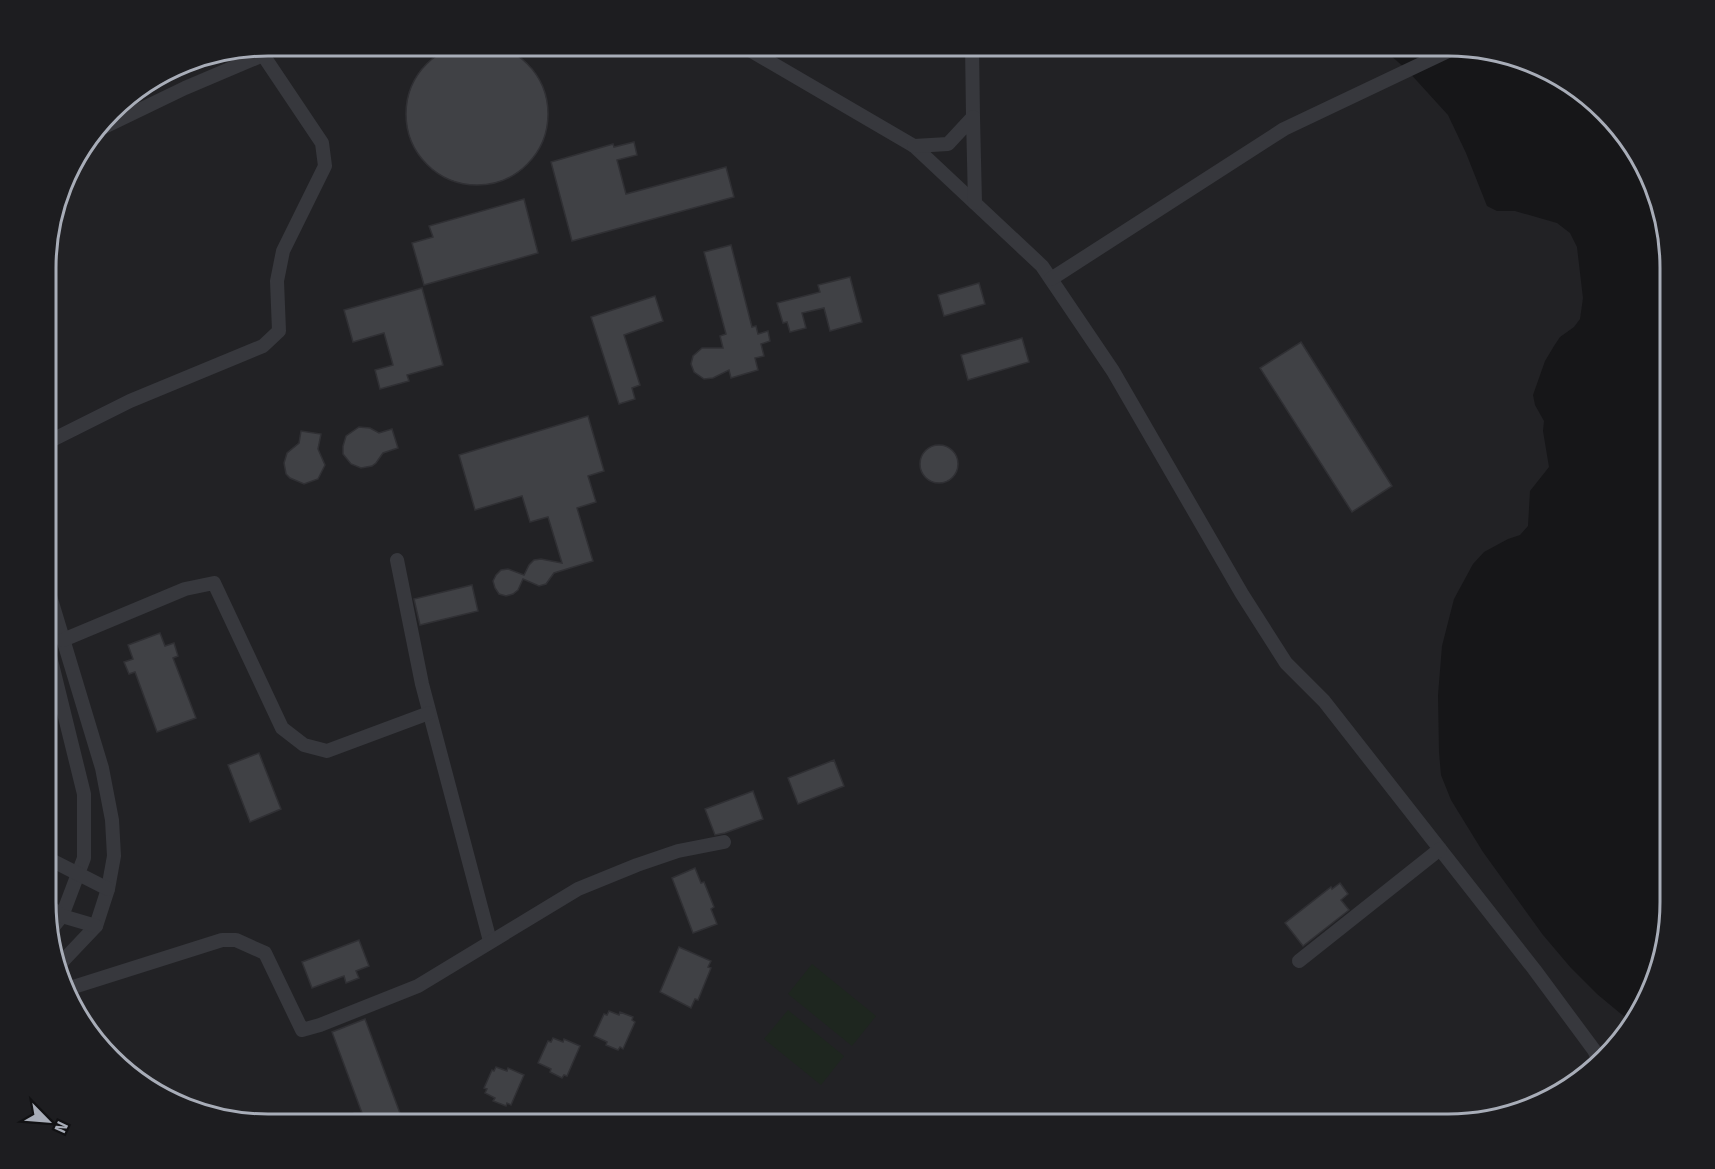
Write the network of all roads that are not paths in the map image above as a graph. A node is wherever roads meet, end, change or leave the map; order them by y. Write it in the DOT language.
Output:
graph roads {
  1 [pos="261,56"];
  2 [pos="264,56"];
  3 [pos="760,56"];
  4 [pos="972,56"];
  5 [pos="1438,56"];
  6 [pos="973,117"];
  7 [pos="112,123"];
  8 [pos="914,146"];
  9 [pos="975,203"];
  10 [pos="1051,279"];
  11 [pos="56,438"];
  12 [pos="397,560"];
  13 [pos="56,616"];
  14 [pos="63,640"];
  15 [pos="56,680"];
  16 [pos="429,713"];
  17 [pos="724,842"];
  18 [pos="1440,849"];
  19 [pos="56,863"];
  20 [pos="78,875"];
  21 [pos="108,889"];
  22 [pos="56,912"];
  23 [pos="62,916"];
  24 [pos="56,923"];
  25 [pos="96,926"];
  26 [pos="490,941"];
  27 [pos="64,960"];
  28 [pos="1299,961"];
  29 [pos="74,987"];
  30 [pos="1596,1054"];
  1 -- 7 [label="street"];
  2 -- 11 [label="street"];
  3 -- 8 [label="street"];
  4 -- 6 [label="street"];
  5 -- 10 [label="street"];
  6 -- 8 [label="street"];
  6 -- 9 [label="street"];
  8 -- 9 [label="street"];
  9 -- 10 [label="street"];
  10 -- 18 [label="street"];
  12 -- 16 [label="street"];
  13 -- 14 [label="street"];
  14 -- 16 [label="street"];
  14 -- 21 [label="street"];
  15 -- 20 [label="street"];
  16 -- 26 [label="street"];
  17 -- 26 [label="street"];
  18 -- 28 [label="street"];
  18 -- 30 [label="street"];
  19 -- 20 [label="street"];
  20 -- 21 [label="street"];
  20 -- 23 [label="street"];
  21 -- 25 [label="street"];
  22 -- 23 [label="street"];
  23 -- 24 [label="street"];
  23 -- 25 [label="street"];
  25 -- 27 [label="street"];
  26 -- 29 [label="street"];
}
